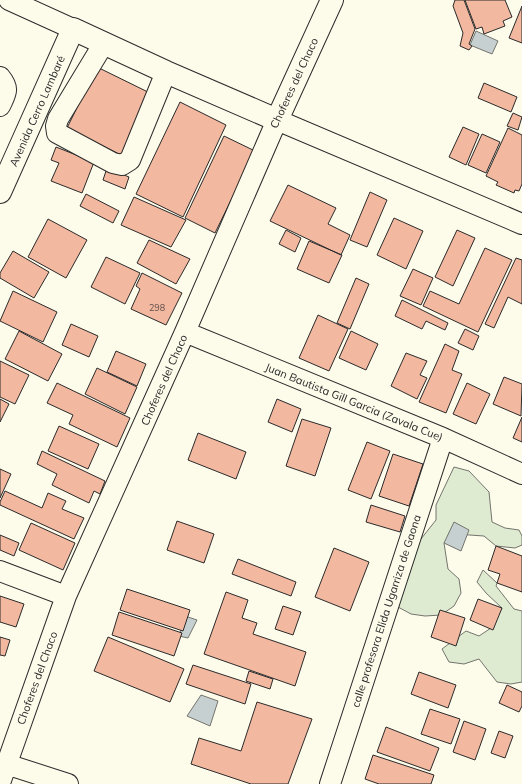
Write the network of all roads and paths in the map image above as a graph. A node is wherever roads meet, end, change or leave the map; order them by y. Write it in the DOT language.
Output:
graph roads {
  1 [pos="9,0"];
  2 [pos="332,0"];
  3 [pos="73,30"];
  4 [pos="104,43"];
  5 [pos="166,72"];
  6 [pos="0,77"];
  7 [pos="0,106"];
  8 [pos="277,120"];
  9 [pos="0,192"];
  10 [pos="522,224"];
  11 [pos="185,332"];
  12 [pos="443,438"];
  13 [pos="522,474"];
  14 [pos="0,571"];
  15 [pos="66,596"];
  16 [pos="6,764"];
  17 [pos="0,783"];
  18 [pos="68,784"];
  19 [pos="330,784"];
  1 -- 3 [label="street"];
  2 -- 8 [label="main road, Choferes del Chaco"];
  3 -- 4 [label="main road"];
  3 -- 9 [label="main road, Avenida Cerro Lambaré"];
  4 -- 5 [label="main road"];
  4 -- 5 [label="street"];
  5 -- 8 [label="main road"];
  6 -- 7 [label="street"];
  8 -- 10 [label="street"];
  8 -- 11 [label="street, Choferes del Chaco"];
  11 -- 12 [label="street, Juan Bautista Gill Garcia (Zavala Cue)"];
  11 -- 15 [label="street, Choferes del Chaco"];
  12 -- 13 [label="street, Juan Bautista Gill Garcia (Zavala Cue)"];
  12 -- 19 [label="street, calle profesora Elida Ugarriza de Gaona"];
  14 -- 15 [label="street"];
  15 -- 16 [label="street, Choferes del Chaco"];
  16 -- 17 [label="street, Choferes del Chaco"];
  16 -- 18 [label="street"];
}
